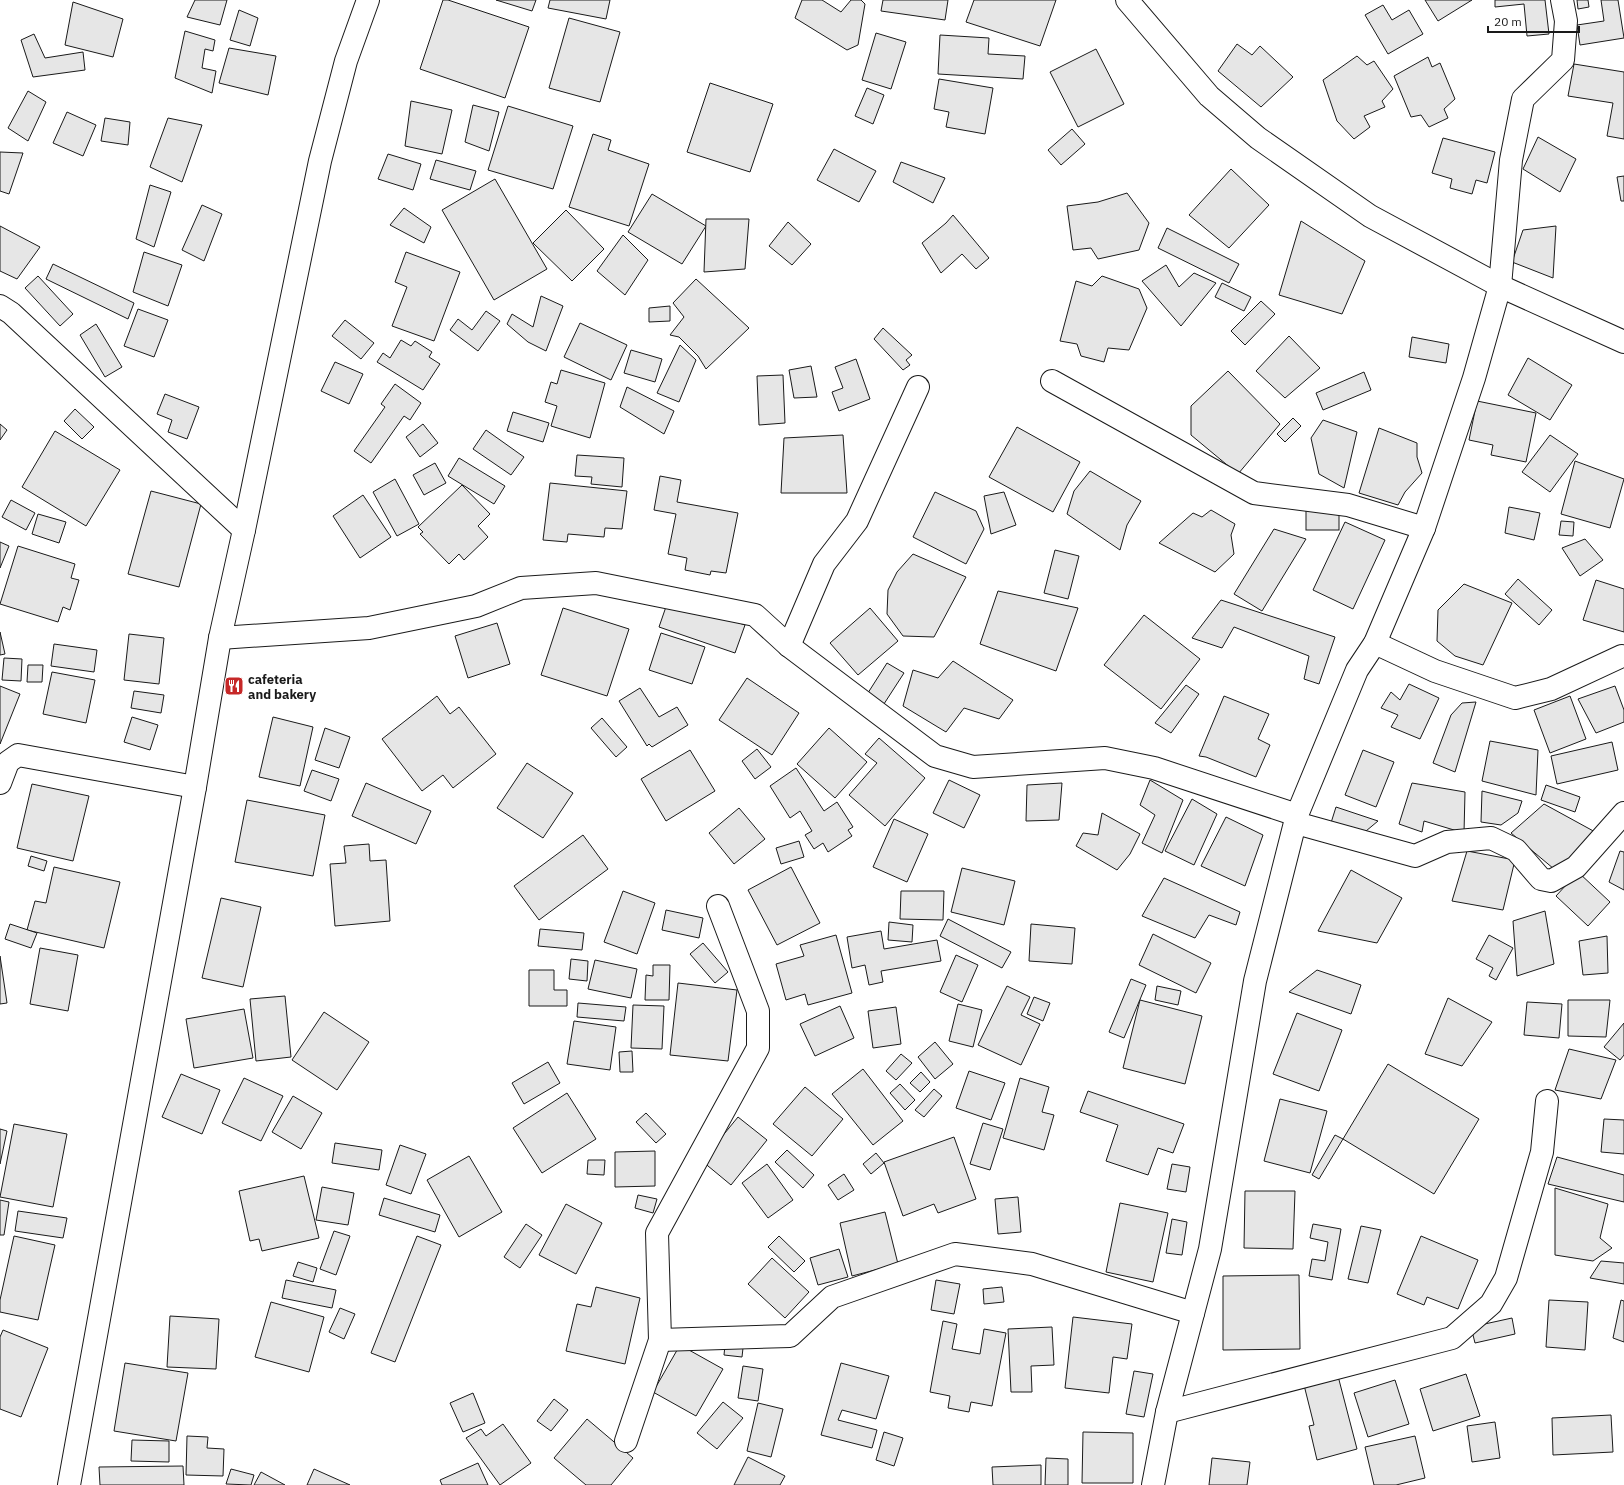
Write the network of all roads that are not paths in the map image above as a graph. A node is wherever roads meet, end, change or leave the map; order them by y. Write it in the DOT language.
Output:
graph roads {
  1 [pos="368,0"];
  2 [pos="1127,0"];
  3 [pos="1562,0"];
  4 [pos="1500,286"];
  5 [pos="0,306"];
  6 [pos="1624,342"];
  7 [pos="1052,381"];
  8 [pos="918,387"];
  9 [pos="1424,528"];
  10 [pos="244,530"];
  11 [pos="220,638"];
  12 [pos="1375,643"];
  13 [pos="789,646"];
  14 [pos="1622,656"];
  15 [pos="0,783"];
  16 [pos="195,787"];
  17 [pos="1624,813"];
  18 [pos="1297,819"];
  19 [pos="718,906"];
  20 [pos="1547,1101"];
  21 [pos="1193,1313"];
  22 [pos="660,1340"];
  23 [pos="1167,1412"];
  24 [pos="626,1441"];
  25 [pos="69,1485"];
  26 [pos="1152,1485"];
  1 -- 10 [label="street"];
  2 -- 4 [label="street"];
  3 -- 4 [label="street"];
  4 -- 6 [label="street"];
  4 -- 9 [label="street"];
  5 -- 10 [label="street"];
  7 -- 9 [label="street"];
  8 -- 13 [label="street"];
  9 -- 12 [label="street"];
  10 -- 11 [label="street"];
  11 -- 13 [label="street"];
  11 -- 16 [label="street"];
  12 -- 14 [label="street"];
  12 -- 18 [label="street"];
  13 -- 18 [label="street"];
  15 -- 16 [label="street"];
  16 -- 25 [label="street"];
  17 -- 18 [label="street"];
  18 -- 21 [label="street"];
  19 -- 22 [label="street"];
  20 -- 23 [label="street"];
  21 -- 22 [label="street"];
  21 -- 23 [label="street"];
  22 -- 24 [label="street"];
  23 -- 26 [label="street"];
}
